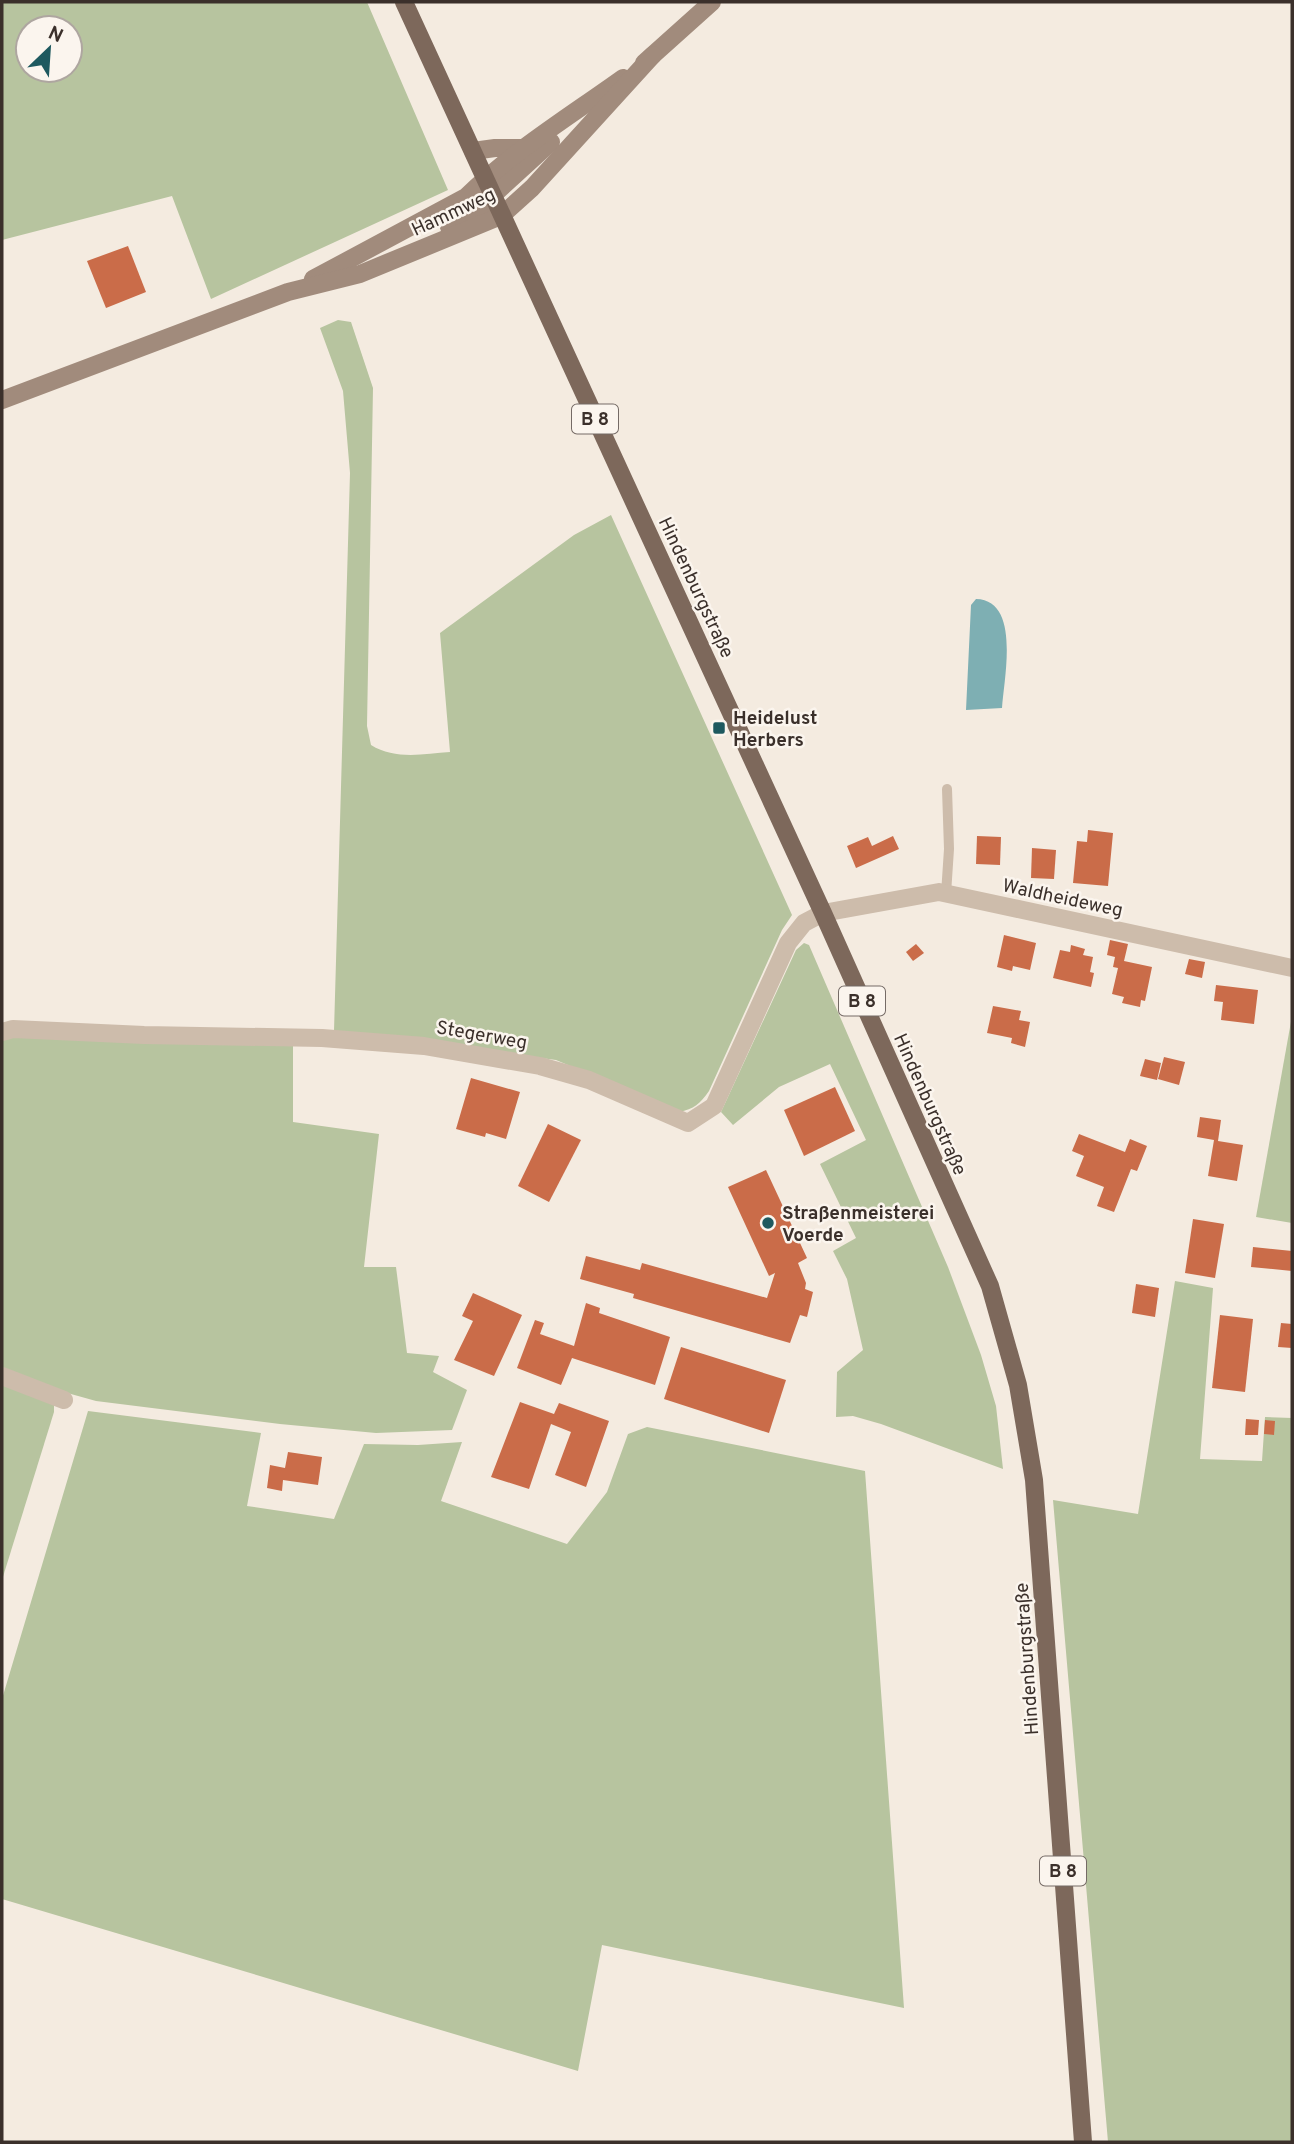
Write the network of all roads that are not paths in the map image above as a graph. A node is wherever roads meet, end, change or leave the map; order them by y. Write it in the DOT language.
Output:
graph roads {
  1 [pos="404,2"];
  2 [pos="712,2"];
  3 [pos="653,55"];
  4 [pos="524,148"];
  5 [pos="473,151"];
  6 [pos="485,178"];
  7 [pos="497,205"];
  8 [pos="291,291"];
  9 [pos="2,400"];
  10 [pos="947,789"];
  11 [pos="946,894"];
  12 [pos="823,914"];
  13 [pos="1292,968"];
  14 [pos="2,1032"];
  15 [pos="2,1376"];
  16 [pos="64,1400"];
  17 [pos="1083,2142"];
  1 -- 5 [label="main road, Hindenburgstraße / B 8"];
  2 -- 3 [label="main road, Hammweg"];
  3 -- 4 [label="main road, Hammweg"];
  3 -- 7 [label="main road, Hammweg"];
  4 -- 5 [label="main road"];
  4 -- 6 [label="main road, Hammweg"];
  5 -- 6 [label="main road, Hindenburgstraße / B 8"];
  6 -- 7 [label="main road, Hindenburgstraße / B 8"];
  6 -- 8 [label="main road, Hammweg"];
  7 -- 8 [label="main road, Hammweg"];
  7 -- 12 [label="main road, Hindenburgstraße / B 8"];
  8 -- 9 [label="main road, Hammweg"];
  10 -- 11 [label="lane"];
  11 -- 12 [label="street, Waldheideweg"];
  11 -- 13 [label="street, Waldheideweg"];
  12 -- 14 [label="street, Stegerweg"];
  12 -- 17 [label="main road, Hindenburgstraße / B 8"];
  15 -- 16 [label="street"];
}
